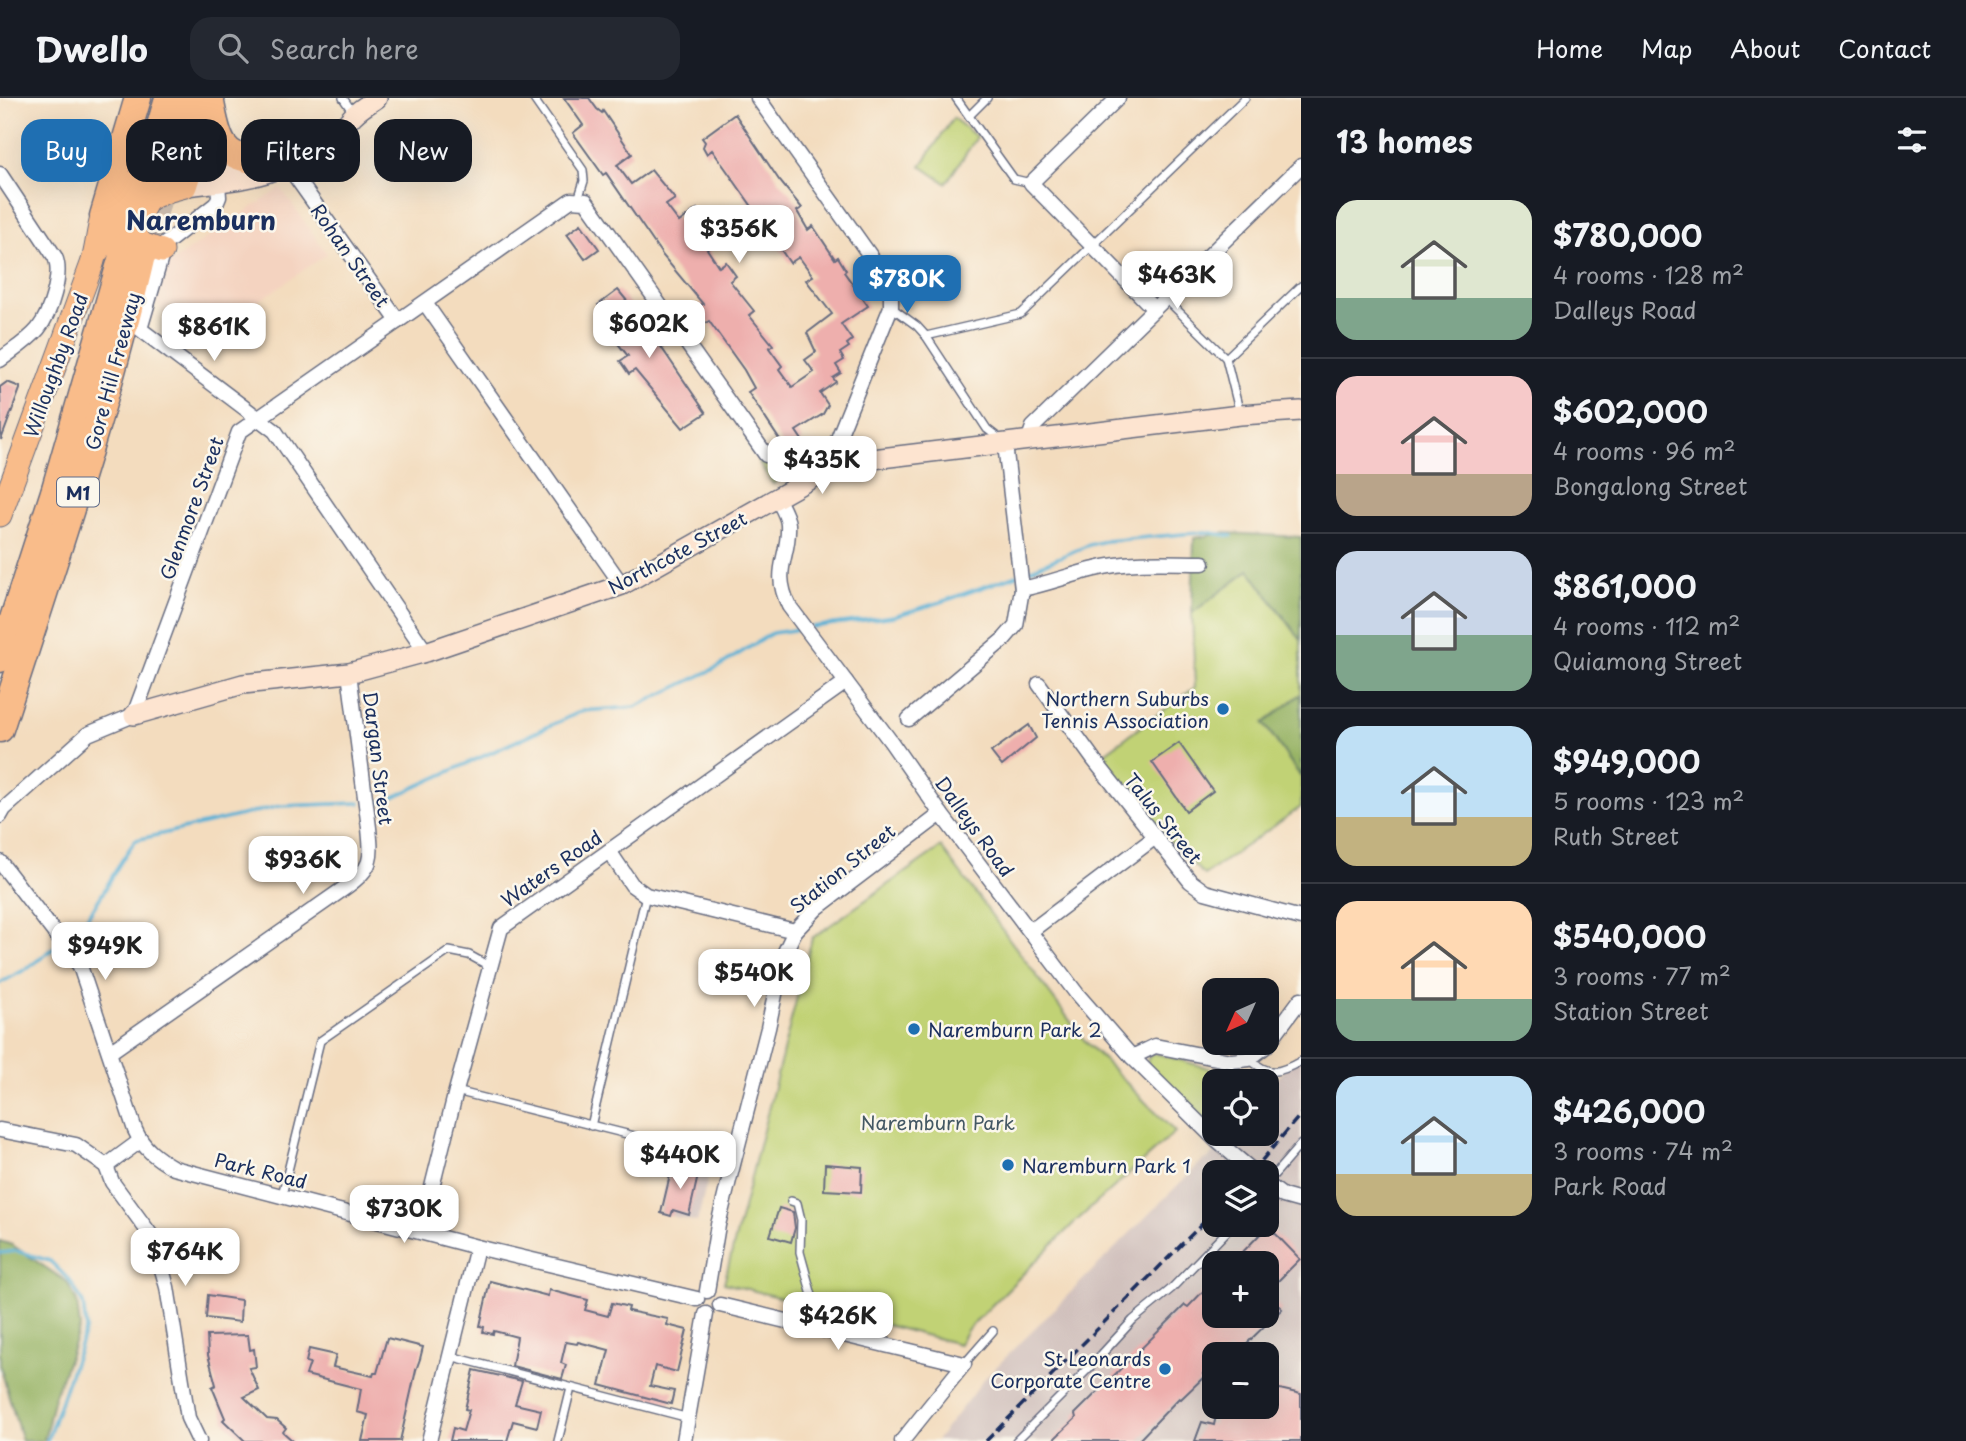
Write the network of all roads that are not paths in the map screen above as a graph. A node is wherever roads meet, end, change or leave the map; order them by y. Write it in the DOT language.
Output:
graph roads {
  1 [pos="138,98"];
  2 [pos="168,98"];
  3 [pos="377,98"];
  4 [pos="533,98"];
  5 [pos="758,98"];
  6 [pos="956,98"];
  7 [pos="988,98"];
  8 [pos="1118,98"];
  9 [pos="1245,98"];
  10 [pos="204,100"];
  11 [pos="349,106"];
  12 [pos="969,116"];
  13 [pos="170,119"];
  14 [pos="196,119"];
  15 [pos="241,158"];
  16 [pos="1301,166"];
  17 [pos="0,174"];
  18 [pos="241,179"];
  19 [pos="136,182"];
  20 [pos="161,182"];
  21 [pos="300,182"];
  22 [pos="218,183"];
  23 [pos="1031,183"];
  24 [pos="148,198"];
  25 [pos="582,201"];
  26 [pos="103,216"];
  27 [pos="1092,245"];
  28 [pos="143,250"];
  29 [pos="95,255"];
  30 [pos="1301,286"];
  31 [pos="1165,298"];
  32 [pos="425,303"];
  33 [pos="891,307"];
  34 [pos="1154,309"];
  35 [pos="398,321"];
  36 [pos="926,335"];
  37 [pos="1226,358"];
  38 [pos="0,360"];
  39 [pos="1301,411"];
  40 [pos="1240,415"];
  41 [pos="258,418"];
  42 [pos="1028,441"];
  43 [pos="1006,444"];
  44 [pos="766,455"];
  45 [pos="831,456"];
  46 [pos="777,498"];
  47 [pos="0,515"];
  48 [pos="1203,563"];
  49 [pos="622,585"];
  50 [pos="1022,589"];
  51 [pos="426,652"];
  52 [pos="0,659"];
  53 [pos="349,673"];
  54 [pos="845,682"];
  55 [pos="1038,684"];
  56 [pos="134,715"];
  57 [pos="909,719"];
  58 [pos="0,729"];
  59 [pos="941,814"];
  60 [pos="0,816"];
  61 [pos="1154,838"];
  62 [pos="609,851"];
  63 [pos="0,862"];
  64 [pos="646,895"];
  65 [pos="1300,914"];
  66 [pos="795,931"];
  67 [pos="1031,931"];
  68 [pos="489,966"];
  69 [pos="1301,999"];
  70 [pos="110,1052"];
  71 [pos="1132,1057"];
  72 [pos="1249,1059"];
  73 [pos="1301,1061"];
  74 [pos="456,1091"];
  75 [pos="591,1126"];
  76 [pos="0,1130"];
  77 [pos="140,1141"];
  78 [pos="1301,1144"];
  79 [pos="1240,1160"];
  80 [pos="733,1161"];
  81 [pos="106,1166"];
  82 [pos="1279,1169"];
  83 [pos="1279,1193"];
  84 [pos="282,1195"];
  85 [pos="791,1201"];
  86 [pos="1301,1201"];
  87 [pos="421,1231"];
  88 [pos="1221,1237"];
  89 [pos="477,1247"];
  90 [pos="702,1295"];
  91 [pos="720,1305"];
  92 [pos="706,1314"];
  93 [pos="806,1326"];
  94 [pos="993,1331"];
  95 [pos="450,1356"];
  96 [pos="964,1364"];
  97 [pos="571,1388"];
  98 [pos="690,1418"];
  99 [pos="199,1441"];
  100 [pos="429,1441"];
  101 [pos="558,1441"];
  102 [pos="686,1441"];
  103 [pos="902,1441"];
  104 [pos="1016,1441"];
  1 -- 26 [label="highway"];
  2 -- 13 [label="highway"];
  3 -- 11 [label="street, Willoughby Road"];
  4 -- 25 [label="lane"];
  5 -- 33 [label="street"];
  6 -- 12 [label="lane"];
  7 -- 12 [label="lane"];
  8 -- 23 [label="street"];
  9 -- 27 [label="lane"];
  10 -- 14 [label="highway"];
  10 -- 15 [label="highway"];
  12 -- 23 [label="lane"];
  16 -- 31 [label="street"];
  17 -- 38 [label="street"];
  18 -- 22 [label="street, Willoughby Road"];
  19 -- 26 [label="main road, Willoughby Road"];
  20 -- 24 [label="main road, Willoughby Road"];
  21 -- 35 [label="street, Rohan Street"];
  22 -- 28 [label="street"];
  23 -- 27 [label="street"];
  24 -- 28 [label="main road"];
  24 -- 29 [label="main road, Willoughby Road"];
  25 -- 32 [label="street, Glenmore Street"];
  25 -- 44 [label="street"];
  26 -- 29 [label="main road, Willoughby Road"];
  27 -- 34 [label="street"];
  27 -- 36 [label="lane"];
  28 -- 41 [label="street"];
  28 -- 52 [label="highway, Gore Hill Freeway / M1"];
  28 -- 58 [label="highway, Gore Hill Freeway / M1"];
  29 -- 47 [label="main road, Willoughby Road"];
  30 -- 37 [label="lane"];
  31 -- 34 [label="street"];
  31 -- 37 [label="lane"];
  32 -- 35 [label="street, Glenmore Street"];
  32 -- 49 [label="street"];
  33 -- 36 [label="lane"];
  33 -- 45 [label="street"];
  34 -- 42 [label="street"];
  35 -- 41 [label="street, Glenmore Street"];
  36 -- 43 [label="lane"];
  37 -- 40 [label="lane"];
  39 -- 40 [label="street"];
  40 -- 42 [label="street"];
  41 -- 51 [label="street"];
  41 -- 56 [label="street, Glenmore Street"];
  42 -- 43 [label="street"];
  43 -- 45 [label="street"];
  43 -- 50 [label="street"];
  45 -- 46 [label="street, Northcote Street"];
  46 -- 49 [label="street, Northcote Street"];
  46 -- 54 [label="street, Dalleys Road"];
  48 -- 50 [label="street"];
  49 -- 51 [label="street, Northcote Street"];
  50 -- 57 [label="street"];
  51 -- 53 [label="street, Northcote Street"];
  53 -- 56 [label="street, Northcote Street"];
  53 -- 70 [label="street, Dargan Street"];
  54 -- 59 [label="street, Dalleys Road"];
  54 -- 62 [label="street, Waters Road"];
  55 -- 61 [label="street, Talus Street"];
  56 -- 60 [label="street, Northcote Street"];
  59 -- 66 [label="street, Station Street"];
  59 -- 67 [label="street, Dalleys Road"];
  61 -- 65 [label="street, Talus Street"];
  61 -- 67 [label="street"];
  62 -- 64 [label="street"];
  62 -- 68 [label="street, Waters Road"];
  63 -- 70 [label="street"];
  64 -- 66 [label="street"];
  64 -- 75 [label="lane"];
  66 -- 80 [label="street, Station Street"];
  67 -- 71 [label="street, Dalleys Road"];
  68 -- 74 [label="street, Waters Road"];
  68 -- 84 [label="lane"];
  69 -- 72 [label="street"];
  70 -- 77 [label="street"];
  71 -- 72 [label="street"];
  71 -- 79 [label="street, Dalleys Road, bridge"];
  72 -- 73 [label="lane"];
  74 -- 75 [label="lane"];
  74 -- 87 [label="street, Waters Road"];
  75 -- 80 [label="lane"];
  76 -- 81 [label="street"];
  77 -- 81 [label="street"];
  77 -- 84 [label="street, Park Road"];
  78 -- 82 [label="lane"];
  80 -- 90 [label="street, Station Street"];
  81 -- 99 [label="street"];
  83 -- 86 [label="street"];
  84 -- 87 [label="street, Park Road"];
  85 -- 93 [label="lane"];
  87 -- 89 [label="street, Park Road"];
  88 -- 104 [label="lane"];
  89 -- 90 [label="street, Park Road"];
  89 -- 95 [label="street"];
  90 -- 91 [label="street"];
  90 -- 92 [label="street"];
  91 -- 92 [label="street"];
  91 -- 93 [label="street"];
  92 -- 98 [label="street"];
  93 -- 96 [label="street"];
  94 -- 96 [label="lane"];
  95 -- 97 [label="lane"];
  95 -- 100 [label="street"];
  96 -- 103 [label="street"];
  97 -- 98 [label="lane"];
  97 -- 101 [label="lane"];
  98 -- 102 [label="street"];
}
